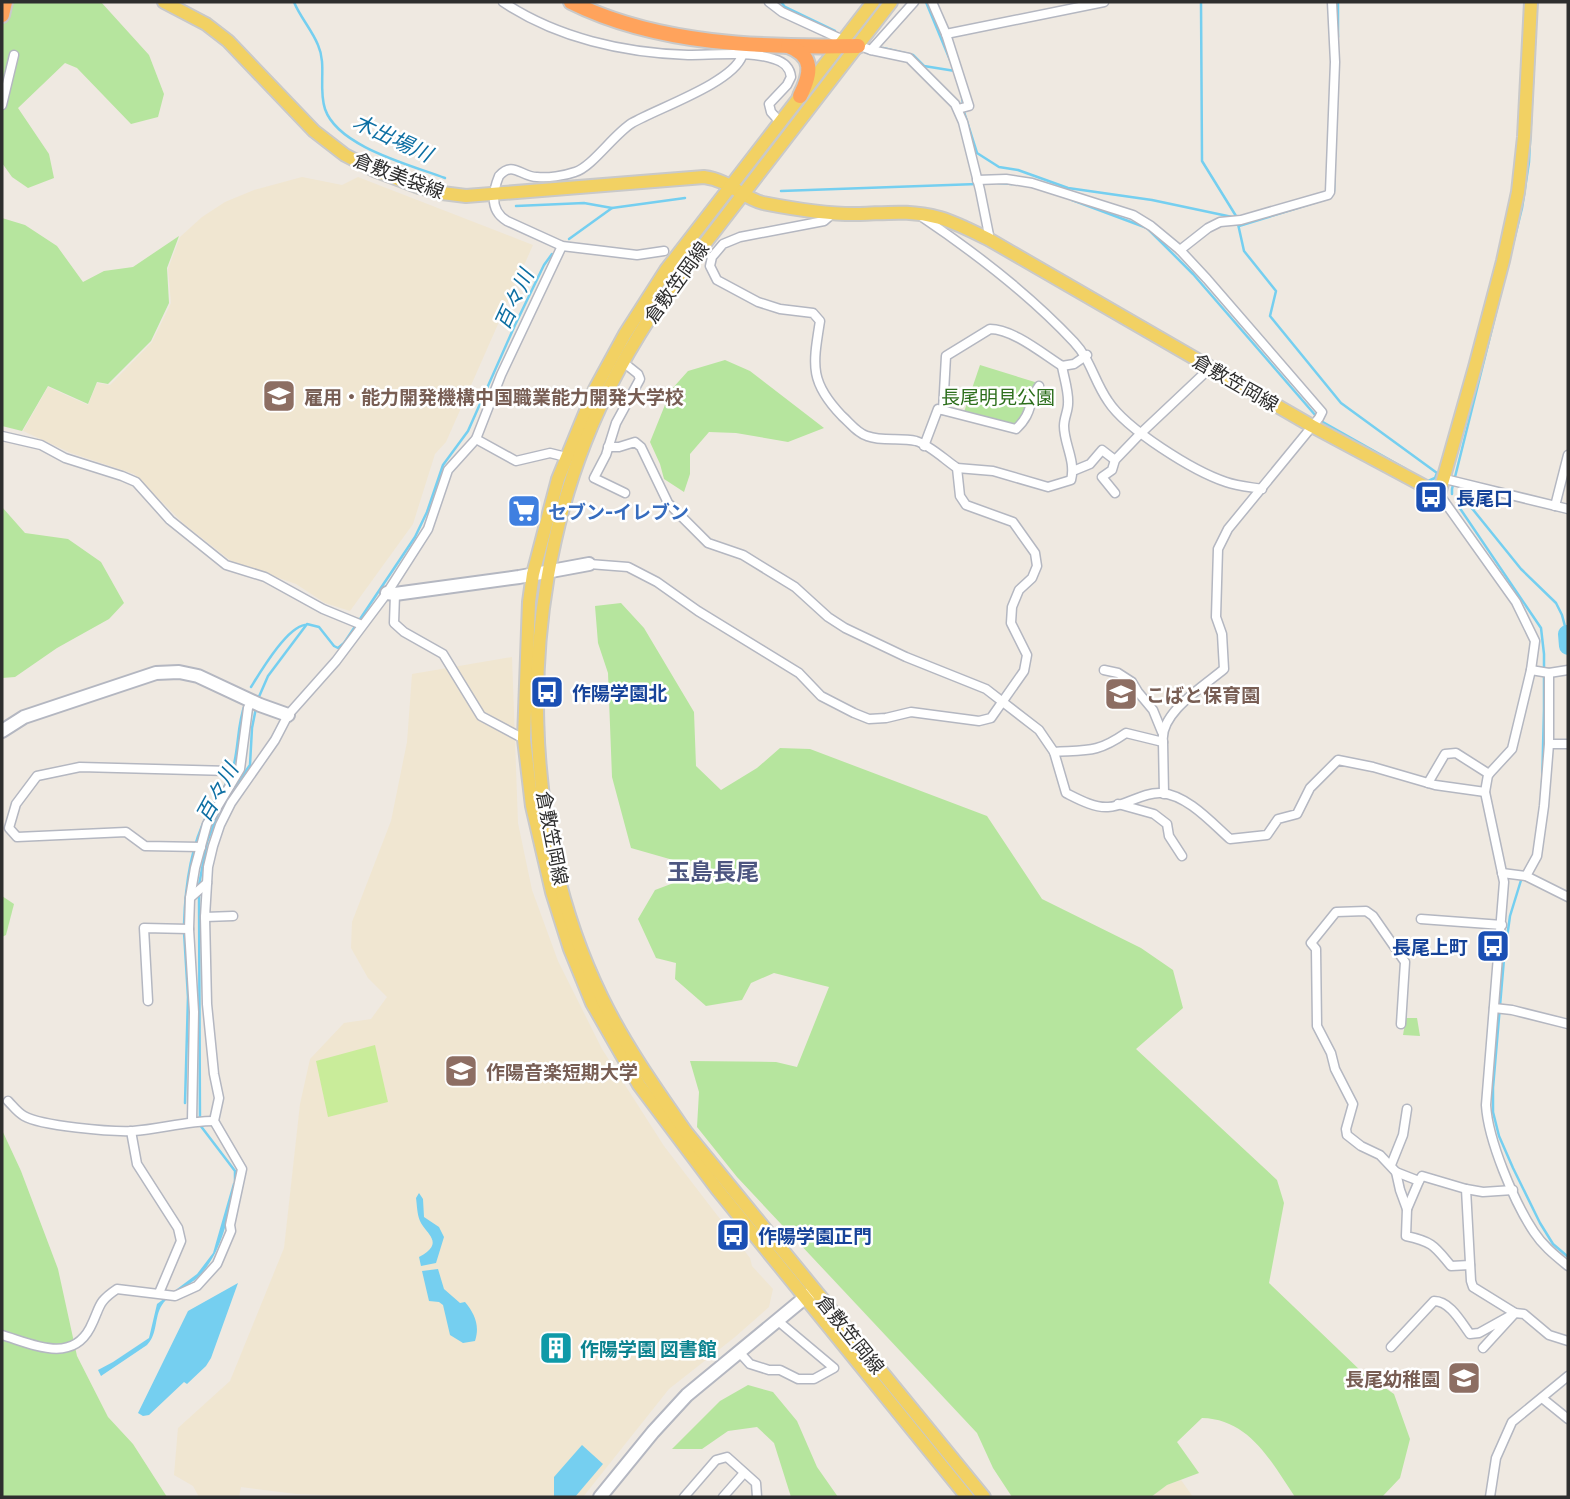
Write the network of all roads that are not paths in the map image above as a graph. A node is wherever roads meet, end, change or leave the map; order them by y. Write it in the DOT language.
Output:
graph roads {
  1 [pos="5,2"];
  2 [pos="164,2"];
  3 [pos="503,2"];
  4 [pos="571,2"];
  5 [pos="769,2"];
  6 [pos="873,2"];
  7 [pos="891,2"];
  8 [pos="915,2"];
  9 [pos="932,2"];
  10 [pos="1104,2"];
  11 [pos="1332,2"];
  12 [pos="1531,2"];
  13 [pos="2,15"];
  14 [pos="946,34"];
  15 [pos="841,43"];
  16 [pos="784,45"];
  17 [pos="864,48"];
  18 [pos="14,55"];
  19 [pos="742,56"];
  20 [pos="800,96"];
  21 [pos="2,104"];
  22 [pos="962,108"];
  23 [pos="780,122"];
  24 [pos="977,180"];
  25 [pos="731,185"];
  26 [pos="743,193"];
  27 [pos="495,195"];
  28 [pos="835,212"];
  29 [pos="916,213"];
  30 [pos="990,240"];
  31 [pos="562,246"];
  32 [pos="664,251"];
  33 [pos="1180,251"];
  34 [pos="1174,260"];
  35 [pos="1087,355"];
  36 [pos="623,362"];
  37 [pos="1062,366"];
  38 [pos="1210,368"];
  39 [pos="1039,386"];
  40 [pos="943,410"];
  41 [pos="1316,421"];
  42 [pos="1140,434"];
  43 [pos="2,436"];
  44 [pos="476,439"];
  45 [pos="924,446"];
  46 [pos="608,447"];
  47 [pos="1568,455"];
  48 [pos="566,457"];
  49 [pos="1115,460"];
  50 [pos="957,468"];
  51 [pos="1073,471"];
  52 [pos="1451,480"];
  53 [pos="1262,489"];
  54 [pos="625,492"];
  55 [pos="1115,494"];
  56 [pos="1439,494"];
  57 [pos="1555,506"];
  58 [pos="1568,509"];
  59 [pos="589,564"];
  60 [pos="548,572"];
  61 [pos="533,574"];
  62 [pos="391,594"];
  63 [pos="360,624"];
  64 [pos="1104,670"];
  65 [pos="1568,670"];
  66 [pos="1534,671"];
  67 [pos="1549,672"];
  68 [pos="1003,701"];
  69 [pos="256,703"];
  70 [pos="288,715"];
  71 [pos="2,731"];
  72 [pos="1161,732"];
  73 [pos="524,738"];
  74 [pos="1163,742"];
  75 [pos="1549,744"];
  76 [pos="1568,744"];
  77 [pos="1054,752"];
  78 [pos="240,772"];
  79 [pos="1489,774"];
  80 [pos="1428,783"];
  81 [pos="1485,792"];
  82 [pos="1164,794"];
  83 [pos="1118,804"];
  84 [pos="197,847"];
  85 [pos="1182,856"];
  86 [pos="1502,873"];
  87 [pos="1522,876"];
  88 [pos="206,884"];
  89 [pos="191,897"];
  90 [pos="1568,897"];
  91 [pos="233,916"];
  92 [pos="205,917"];
  93 [pos="1421,919"];
  94 [pos="1502,925"];
  95 [pos="185,929"];
  96 [pos="148,1001"];
  97 [pos="194,1004"];
  98 [pos="207,1004"];
  99 [pos="1494,1008"];
  100 [pos="1401,1024"];
  101 [pos="1568,1024"];
  102 [pos="8,1101"];
  103 [pos="1407,1109"];
  104 [pos="214,1121"];
  105 [pos="193,1122"];
  106 [pos="131,1131"];
  107 [pos="1394,1168"];
  108 [pos="1419,1181"];
  109 [pos="1466,1189"];
  110 [pos="1513,1190"];
  111 [pos="1407,1209"];
  112 [pos="1470,1265"];
  113 [pos="1568,1266"];
  114 [pos="161,1293"];
  115 [pos="810,1294"];
  116 [pos="1515,1312"];
  117 [pos="778,1321"];
  118 [pos="2,1335"];
  119 [pos="1568,1341"];
  120 [pos="1391,1347"];
  121 [pos="1483,1348"];
  122 [pos="740,1353"];
  123 [pos="1568,1376"];
  124 [pos="1542,1398"];
  125 [pos="1568,1419"];
  126 [pos="744,1473"];
  127 [pos="600,1497"];
  128 [pos="684,1497"];
  129 [pos="723,1497"];
  130 [pos="757,1497"];
  131 [pos="967,1497"];
  132 [pos="984,1497"];
  133 [pos="1490,1497"];
  1 -- 13 [label="highway"];
  2 -- 27 [label="main road, 倉敷美袋線"];
  3 -- 19 [label="street"];
  4 -- 16 [label="highway"];
  5 -- 15 [label="street"];
  6 -- 15 [label="main road"];
  7 -- 17 [label="main road"];
  8 -- 17 [label="street"];
  9 -- 14 [label="street"];
  10 -- 14 [label="street"];
  11 -- 33 [label="street"];
  12 -- 52 [label="main road"];
  14 -- 22 [label="street"];
  15 -- 16 [label="highway"];
  15 -- 17 [label="highway"];
  15 -- 20 [label="main road"];
  16 -- 20 [label="highway"];
  17 -- 22 [label="street"];
  17 -- 26 [label="main road"];
  18 -- 21 [label="street"];
  19 -- 23 [label="street"];
  19 -- 27 [label="street"];
  20 -- 23 [label="main road"];
  22 -- 24 [label="street"];
  23 -- 25 [label="main road"];
  24 -- 30 [label="street"];
  24 -- 33 [label="street"];
  25 -- 26 [label="main road, 倉敷美袋線"];
  25 -- 27 [label="main road, 倉敷美袋線"];
  25 -- 48 [label="main road, 倉敷笠岡線"];
  26 -- 28 [label="main road, 倉敷笠岡線"];
  26 -- 36 [label="main road, 倉敷笠岡線"];
  27 -- 31 [label="street"];
  28 -- 29 [label="main road, 倉敷笠岡線"];
  28 -- 45 [label="street"];
  29 -- 30 [label="main road, 倉敷笠岡線"];
  29 -- 35 [label="street"];
  30 -- 38 [label="main road, 倉敷笠岡線"];
  31 -- 32 [label="street"];
  31 -- 44 [label="street"];
  33 -- 34 [label="street"];
  33 -- 41 [label="street"];
  35 -- 37 [label="street"];
  35 -- 42 [label="street"];
  36 -- 46 [label="street"];
  36 -- 60 [label="main road, 倉敷笠岡線"];
  37 -- 40 [label="street"];
  37 -- 51 [label="street"];
  38 -- 41 [label="main road, 倉敷笠岡線"];
  38 -- 42 [label="street"];
  39 -- 40 [label="street"];
  40 -- 45 [label="street"];
  41 -- 53 [label="street"];
  41 -- 56 [label="main road, 倉敷笠岡線"];
  42 -- 49 [label="street"];
  42 -- 53 [label="street"];
  43 -- 63 [label="street"];
  44 -- 48 [label="street"];
  44 -- 62 [label="street"];
  45 -- 50 [label="street"];
  46 -- 54 [label="street"];
  46 -- 68 [label="street"];
  47 -- 57 [label="street"];
  48 -- 61 [label="main road, 倉敷笠岡線"];
  49 -- 51 [label="street"];
  49 -- 55 [label="street"];
  50 -- 51 [label="street"];
  50 -- 68 [label="street"];
  52 -- 56 [label="main road"];
  52 -- 57 [label="street"];
  53 -- 72 [label="street"];
  56 -- 66 [label="street"];
  57 -- 58 [label="street"];
  59 -- 60 [label="street"];
  59 -- 68 [label="street"];
  60 -- 61 [label="street"];
  60 -- 115 [label="main road, 倉敷笠岡線"];
  61 -- 62 [label="street"];
  61 -- 73 [label="main road, 倉敷笠岡線"];
  62 -- 63 [label="street"];
  62 -- 73 [label="street"];
  63 -- 70 [label="street"];
  64 -- 72 [label="street"];
  65 -- 67 [label="street"];
  66 -- 67 [label="street"];
  66 -- 79 [label="street"];
  67 -- 75 [label="street"];
  68 -- 77 [label="street"];
  69 -- 70 [label="street"];
  69 -- 71 [label="street"];
  69 -- 78 [label="street"];
  70 -- 78 [label="street"];
  72 -- 74 [label="street"];
  73 -- 115 [label="main road, 倉敷笠岡線"];
  74 -- 77 [label="street"];
  74 -- 82 [label="street"];
  75 -- 76 [label="street"];
  75 -- 87 [label="street"];
  77 -- 83 [label="street"];
  78 -- 84 [label="street"];
  78 -- 84 [label="street"];
  78 -- 88 [label="street"];
  79 -- 80 [label="street"];
  79 -- 81 [label="street"];
  80 -- 81 [label="street"];
  80 -- 82 [label="street"];
  81 -- 86 [label="street"];
  82 -- 83 [label="street"];
  83 -- 85 [label="street"];
  84 -- 89 [label="street"];
  86 -- 87 [label="street"];
  86 -- 94 [label="street"];
  87 -- 90 [label="street"];
  88 -- 89 [label="street"];
  88 -- 92 [label="street"];
  89 -- 95 [label="street"];
  91 -- 92 [label="street"];
  92 -- 98 [label="street"];
  93 -- 94 [label="street"];
  94 -- 99 [label="street"];
  95 -- 96 [label="street"];
  95 -- 97 [label="street"];
  97 -- 98 [label="street"];
  97 -- 105 [label="street"];
  98 -- 104 [label="street"];
  99 -- 101 [label="street"];
  99 -- 110 [label="street"];
  100 -- 107 [label="street"];
  102 -- 106 [label="street"];
  103 -- 107 [label="street"];
  104 -- 105 [label="street"];
  104 -- 114 [label="street"];
  105 -- 106 [label="street"];
  106 -- 114 [label="street"];
  107 -- 108 [label="street"];
  107 -- 111 [label="street"];
  108 -- 109 [label="street"];
  108 -- 111 [label="street"];
  109 -- 110 [label="street"];
  109 -- 112 [label="street"];
  110 -- 113 [label="street"];
  111 -- 112 [label="street"];
  112 -- 116 [label="street"];
  114 -- 118 [label="street"];
  115 -- 117 [label="street"];
  115 -- 131 [label="main road, 倉敷笠岡線"];
  115 -- 132 [label="main road, 倉敷笠岡線"];
  116 -- 119 [label="street"];
  116 -- 120 [label="street"];
  116 -- 121 [label="street"];
  117 -- 122 [label="street"];
  117 -- 122 [label="street"];
  122 -- 127 [label="street"];
  123 -- 124 [label="street"];
  124 -- 125 [label="street"];
  124 -- 133 [label="street"];
  126 -- 128 [label="street"];
  126 -- 129 [label="street"];
  126 -- 130 [label="street"];
}
